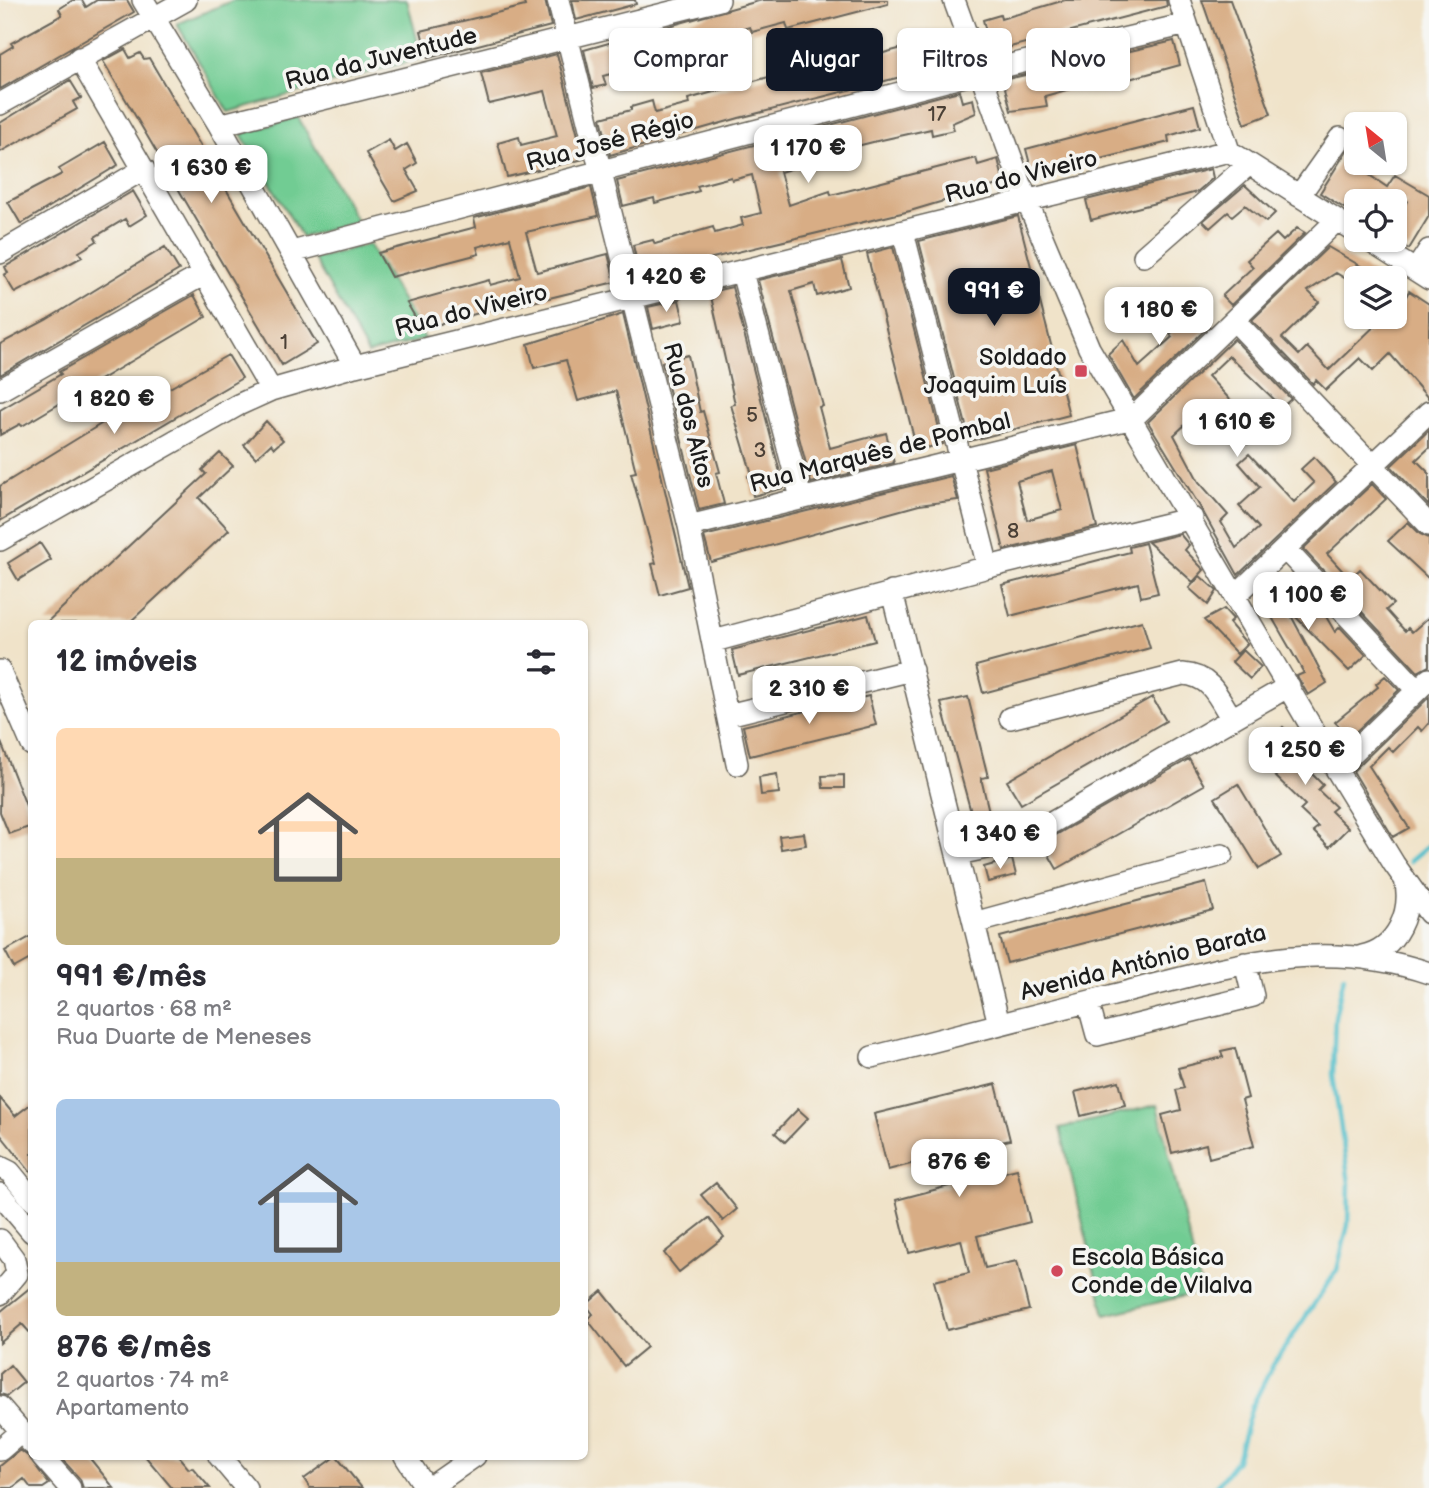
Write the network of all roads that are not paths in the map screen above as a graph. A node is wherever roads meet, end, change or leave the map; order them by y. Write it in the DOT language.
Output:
graph roads {
  1 [pos="186,0"];
  2 [pos="558,0"];
  3 [pos="719,0"];
  4 [pos="954,0"];
  5 [pos="1179,0"];
  6 [pos="148,8"];
  7 [pos="1187,24"];
  8 [pos="964,28"];
  9 [pos="568,39"];
  10 [pos="79,58"];
  11 [pos="1012,65"];
  12 [pos="907,91"];
  13 [pos="987,91"];
  14 [pos="0,104"];
  15 [pos="219,125"];
  16 [pos="1340,138"];
  17 [pos="1229,151"];
  18 [pos="1249,164"];
  19 [pos="144,169"];
  20 [pos="601,170"];
  21 [pos="1300,196"];
  22 [pos="1027,201"];
  23 [pos="1337,220"];
  24 [pos="1344,224"];
  25 [pos="903,232"];
  26 [pos="1429,250"];
  27 [pos="292,252"];
  28 [pos="1387,252"];
  29 [pos="0,253"];
  30 [pos="1144,256"];
  31 [pos="743,272"];
  32 [pos="204,274"];
  33 [pos="1422,275"];
  34 [pos="634,298"];
  35 [pos="1234,320"];
  36 [pos="355,366"];
  37 [pos="0,390"];
  38 [pos="271,390"];
  39 [pos="1429,412"];
  40 [pos="1132,418"];
  41 [pos="961,459"];
  42 [pos="1373,465"];
  43 [pos="802,498"];
  44 [pos="1192,518"];
  45 [pos="1429,525"];
  46 [pos="689,526"];
  47 [pos="0,540"];
  48 [pos="1285,549"];
  49 [pos="988,567"];
  50 [pos="892,592"];
  51 [pos="1236,595"];
  52 [pos="714,641"];
  53 [pos="912,670"];
  54 [pos="0,671"];
  55 [pos="1423,685"];
  56 [pos="1289,686"];
  57 [pos="728,715"];
  58 [pos="1010,718"];
  59 [pos="1231,718"];
  60 [pos="28,736"];
  61 [pos="737,764"];
  62 [pos="1336,769"];
  63 [pos="958,854"];
  64 [pos="1222,855"];
  65 [pos="1405,879"];
  66 [pos="1429,913"];
  67 [pos="974,923"];
  68 [pos="1359,956"];
  69 [pos="1245,963"];
  70 [pos="1429,973"];
  71 [pos="1088,1002"];
  72 [pos="999,1024"];
  73 [pos="872,1056"];
  74 [pos="0,1167"];
  75 [pos="0,1194"];
  76 [pos="28,1194"];
  77 [pos="28,1226"];
  78 [pos="0,1240"];
  79 [pos="0,1294"];
  80 [pos="0,1407"];
  81 [pos="26,1438"];
  82 [pos="0,1450"];
  83 [pos="46,1460"];
  84 [pos="222,1460"];
  85 [pos="408,1460"];
  86 [pos="469,1460"];
  87 [pos="70,1488"];
  88 [pos="246,1488"];
  89 [pos="427,1488"];
  1 -- 6 [label="street"];
  2 -- 9 [label="street, Rua dos Altos"];
  3 -- 9 [label="street, Rua da Juventude"];
  4 -- 8 [label="street"];
  5 -- 7 [label="street"];
  6 -- 10 [label="street"];
  6 -- 15 [label="street"];
  7 -- 11 [label="street, Rua José Régio"];
  7 -- 17 [label="street"];
  9 -- 15 [label="street, Rua da Juventude"];
  9 -- 20 [label="street, Rua dos Altos"];
  10 -- 14 [label="street"];
  10 -- 19 [label="street"];
  12 -- 20 [label="street, Rua José Régio"];
  13 -- 22 [label="street"];
  15 -- 27 [label="street"];
  16 -- 21 [label="street"];
  17 -- 18 [label="street"];
  17 -- 22 [label="street, Rua do Viveiro"];
  18 -- 21 [label="street"];
  18 -- 30 [label="street"];
  19 -- 29 [label="street"];
  19 -- 32 [label="street"];
  20 -- 27 [label="street, Rua José Régio"];
  20 -- 34 [label="street, Rua dos Altos"];
  21 -- 23 [label="street"];
  22 -- 25 [label="street, Rua do Viveiro"];
  22 -- 40 [label="street"];
  23 -- 24 [label="street"];
  23 -- 35 [label="street"];
  25 -- 31 [label="street, Rua do Viveiro"];
  25 -- 41 [label="street"];
  26 -- 33 [label="street"];
  27 -- 36 [label="street"];
  28 -- 33 [label="street"];
  31 -- 34 [label="street, Rua do Viveiro"];
  31 -- 43 [label="street"];
  32 -- 37 [label="street"];
  32 -- 38 [label="street"];
  34 -- 36 [label="street, Rua do Viveiro"];
  34 -- 46 [label="street, Rua dos Altos"];
  35 -- 40 [label="street"];
  35 -- 42 [label="street"];
  36 -- 38 [label="street, Rua do Viveiro"];
  38 -- 47 [label="street, Rua do Viveiro"];
  39 -- 42 [label="street"];
  40 -- 41 [label="street, Rua Marquês de Pombal"];
  40 -- 44 [label="street"];
  41 -- 43 [label="street, Rua Marquês de Pombal"];
  41 -- 49 [label="street"];
  42 -- 45 [label="street"];
  42 -- 48 [label="street"];
  43 -- 46 [label="street, Rua Marquês de Pombal"];
  44 -- 49 [label="street"];
  44 -- 51 [label="street"];
  46 -- 52 [label="street, Rua dos Altos"];
  48 -- 51 [label="street"];
  48 -- 55 [label="street"];
  49 -- 50 [label="street"];
  50 -- 52 [label="street"];
  50 -- 53 [label="street"];
  51 -- 56 [label="street"];
  52 -- 57 [label="street, Rua dos Altos"];
  53 -- 57 [label="street"];
  53 -- 63 [label="street"];
  54 -- 60 [label="street"];
  55 -- 62 [label="street"];
  56 -- 59 [label="street"];
  56 -- 62 [label="street"];
  57 -- 61 [label="street, Rua dos Altos"];
  58 -- 59 [label="street"];
  59 -- 63 [label="street"];
  62 -- 65 [label="street"];
  63 -- 67 [label="street"];
  64 -- 67 [label="street"];
  65 -- 66 [label="street"];
  65 -- 68 [label="street"];
  67 -- 72 [label="street"];
  68 -- 69 [label="street, Avenida António Barata"];
  68 -- 70 [label="street, Avenida António Barata"];
  69 -- 71 [label="street, Avenida António Barata"];
  69 -- 71 [label="street"];
  71 -- 72 [label="street, Avenida António Barata"];
  72 -- 73 [label="street, Avenida António Barata"];
  74 -- 76 [label="street"];
  75 -- 77 [label="street"];
  78 -- 79 [label="street"];
  80 -- 81 [label="street"];
  81 -- 82 [label="street"];
  83 -- 87 [label="street"];
  84 -- 88 [label="street"];
  85 -- 89 [label="street"];
  86 -- 89 [label="street"];
}
